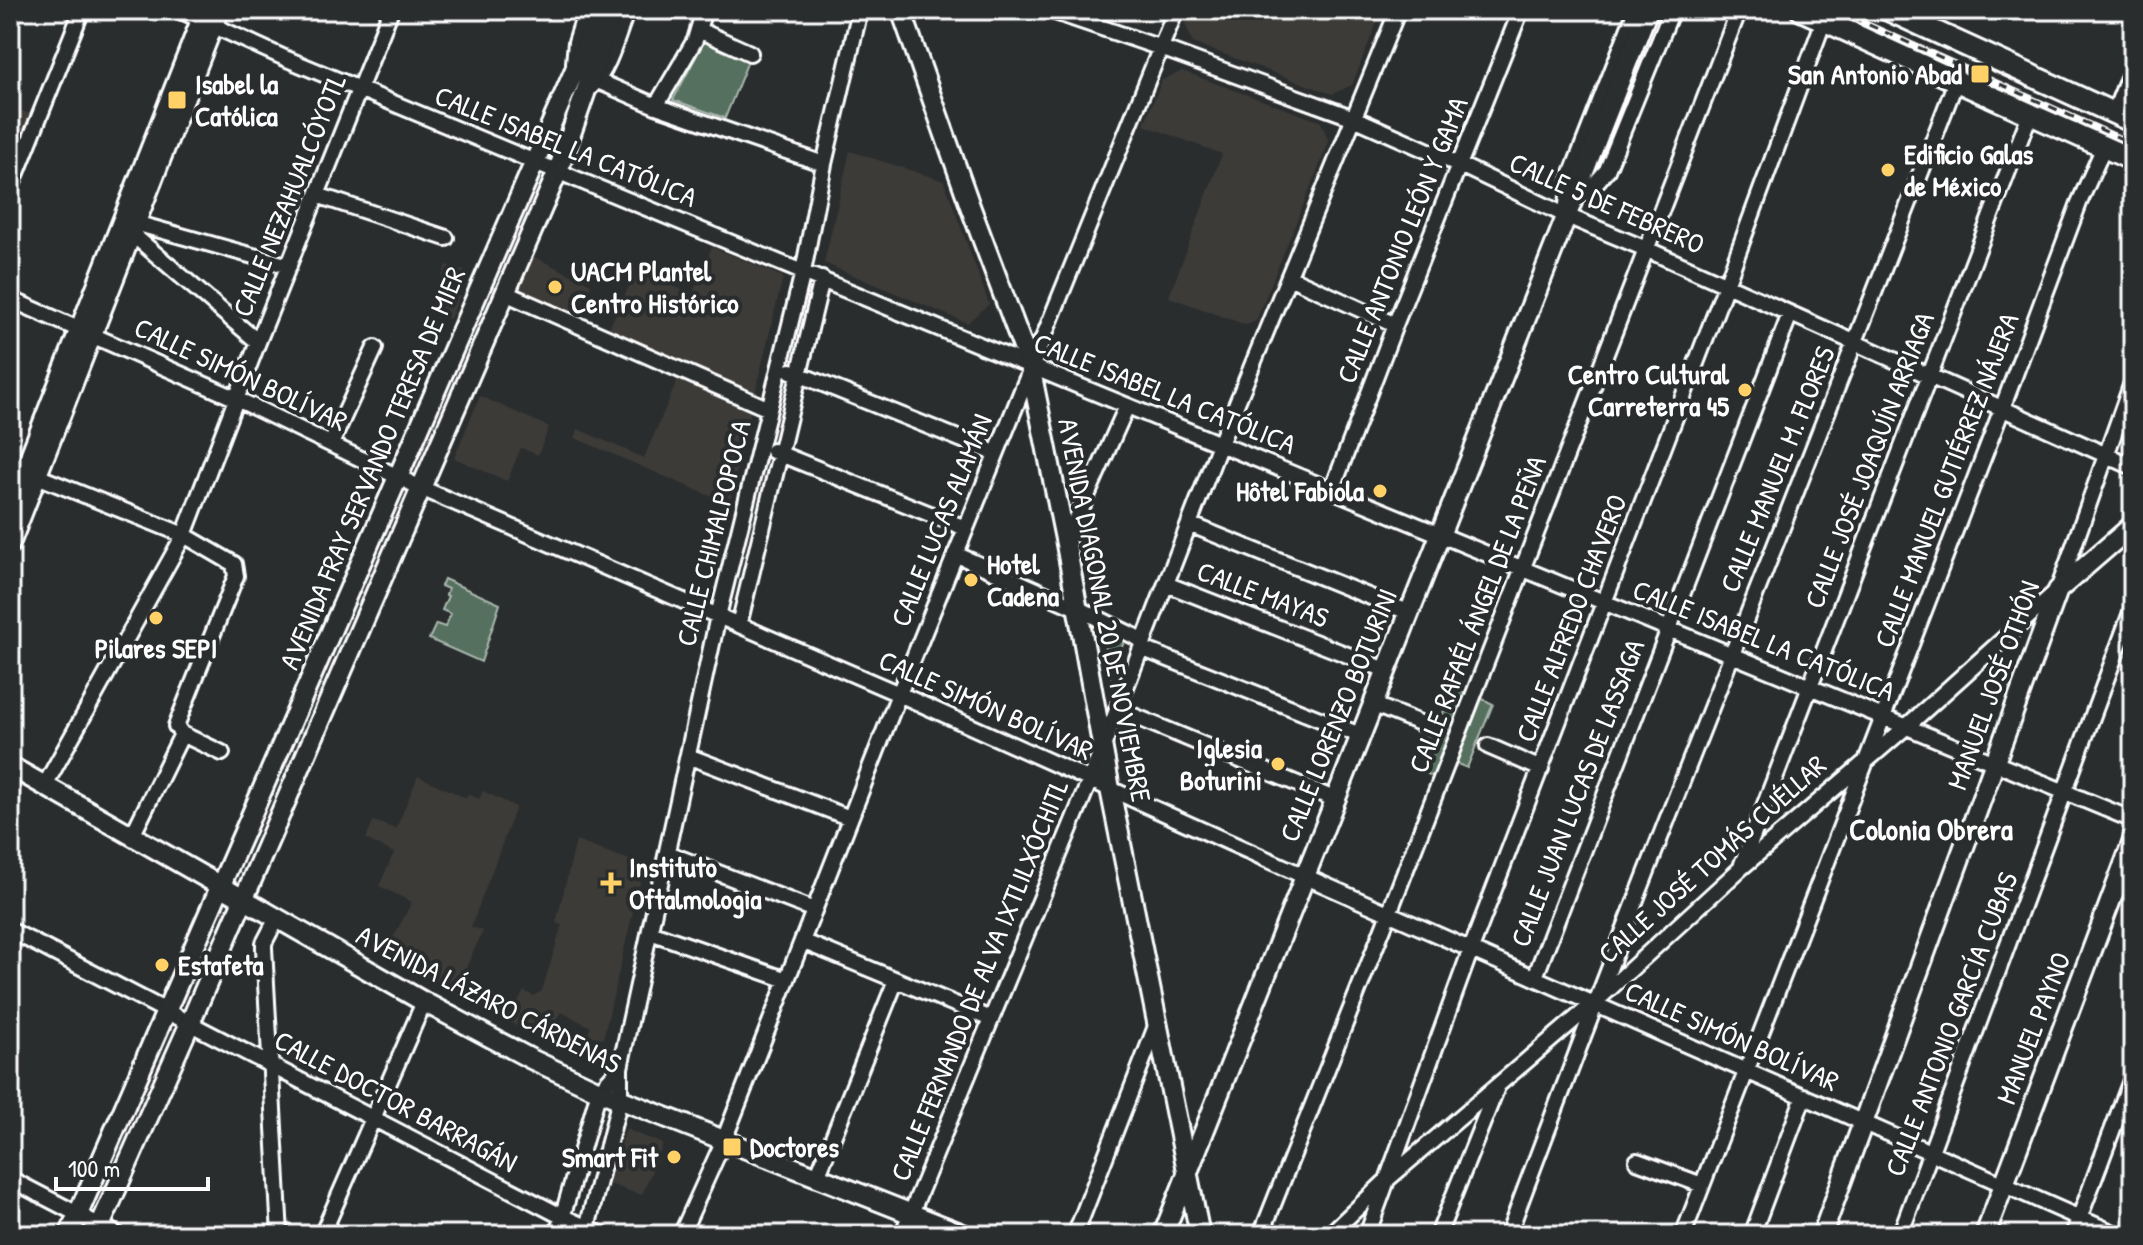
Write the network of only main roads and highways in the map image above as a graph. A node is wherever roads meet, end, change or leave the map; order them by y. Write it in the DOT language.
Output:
graph roads {
  1 [pos="599,10"];
  2 [pos="614,10"];
  3 [pos="901,10"];
  4 [pos="1648,10"];
  5 [pos="1661,10"];
  6 [pos="1801,10"];
  7 [pos="1888,10"];
  8 [pos="209,16"];
  9 [pos="2133,122"];
  10 [pos="2133,160"];
  11 [pos="1567,216"];
  12 [pos="85,332"];
  13 [pos="10,507"];
  14 [pos="2133,525"];
  15 [pos="10,544"];
  16 [pos="2058,590"];
  17 [pos="10,766"];
  18 [pos="2133,841"];
  19 [pos="221,886"];
  20 [pos="244,899"];
  21 [pos="1187,1173"];
  22 [pos="98,1231"];
  23 [pos="69,1235"];
  24 [pos="965,1235"];
  25 [pos="1163,1235"];
  26 [pos="1200,1235"];
  27 [pos="1822,1235"];
  28 [pos="1985,1235"];
  1 -- 19 [label="main road, AVENIDA FRAY SERVANDO TERESA DE MIER"];
  2 -- 20 [label="main road, AVENIDA FRAY SERVANDO TERESA DE MIER"];
  3 -- 21 [label="main road, AVENIDA DIAGONAL 20 DE NOVIEMBRE"];
  4 -- 11 [label="main road, CALLE LORENZO BOTURINI"];
  5 -- 11 [label="main road, CALLE LORENZO BOTURINI"];
  6 -- 10 [label="highway"];
  7 -- 9 [label="highway"];
  8 -- 12 [label="main road"];
  8 -- 12 [label="main road"];
  11 -- 21 [label="main road, CALLE LORENZO BOTURINI"];
  12 -- 13 [label="main road"];
  12 -- 15 [label="main road"];
  14 -- 16 [label="main road, CALLE JOSÉ TOMÁS CUÉLLAR"];
  16 -- 27 [label="main road, MANUEL JOSÉ OTHÓN"];
  17 -- 19 [label="main road, AVENIDA LÁZARO CÁRDENAS"];
  18 -- 28 [label="main road, MANUEL PAYNO"];
  19 -- 20 [label="main road, AVENIDA LÁZARO CÁRDENAS"];
  19 -- 23 [label="main road, AVENIDA FRAY SERVANDO TERESA DE MIER"];
  20 -- 22 [label="main road, AVENIDA FRAY SERVANDO TERESA DE MIER"];
  20 -- 24 [label="main road, AVENIDA LÁZARO CÁRDENAS"];
  21 -- 25 [label="main road, CALLE LORENZO BOTURINI"];
  21 -- 26 [label="main road, AVENIDA DIAGONAL 20 DE NOVIEMBRE"];
}
